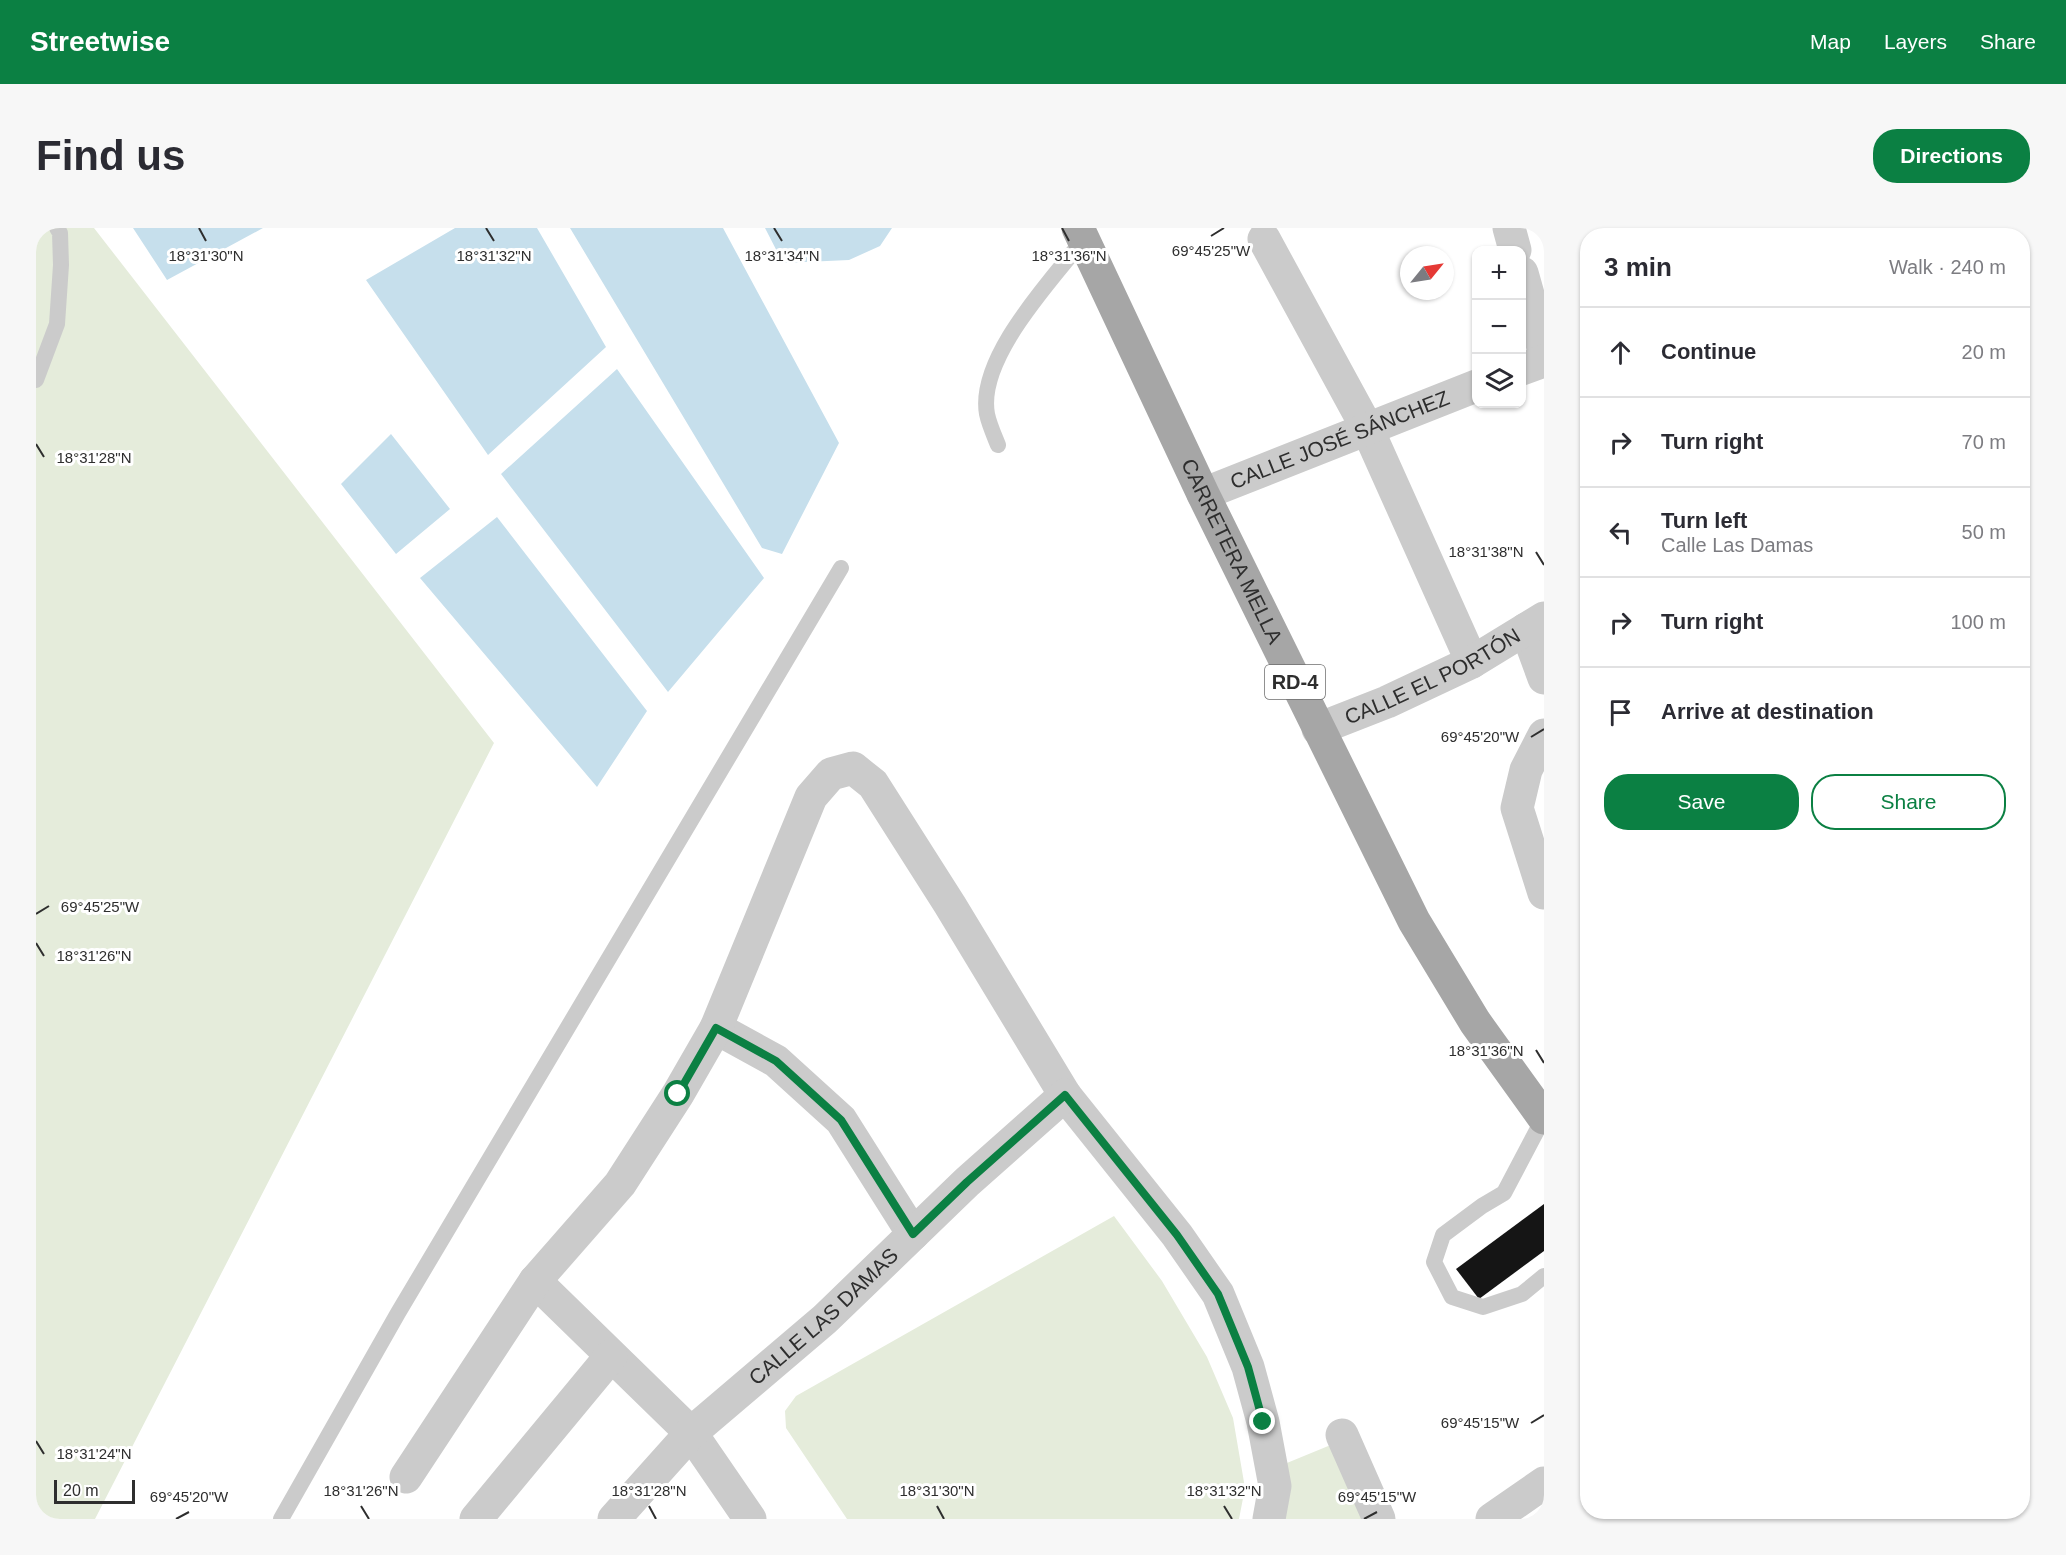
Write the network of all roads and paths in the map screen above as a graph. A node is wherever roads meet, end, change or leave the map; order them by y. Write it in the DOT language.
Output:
graph roads {
  1 [pos="57,228"];
  2 [pos="1509,228"];
  3 [pos="1080,234"];
  4 [pos="1264,239"];
  5 [pos="1514,246"];
  6 [pos="1526,290"];
  7 [pos="1544,351"];
  8 [pos="1544,361"];
  9 [pos="1526,367"];
  10 [pos="36,380"];
  11 [pos="1472,388"];
  12 [pos="1367,428"];
  13 [pos="998,445"];
  14 [pos="1203,494"];
  15 [pos="841,568"];
  16 [pos="1535,624"];
  17 [pos="1472,662"];
  18 [pos="1544,678"];
  19 [pos="1318,729"];
  20 [pos="1544,735"];
  21 [pos="1544,893"];
  22 [pos="716,1028"];
  23 [pos="1065,1095"];
  24 [pos="1544,1118"];
  25 [pos="913,1234"];
  26 [pos="1544,1276"];
  27 [pos="535,1281"];
  28 [pos="611,1356"];
  29 [pos="691,1432"];
  30 [pos="1342,1435"];
  31 [pos="406,1477"];
  32 [pos="1544,1483"];
  33 [pos="281,1519"];
  34 [pos="476,1519"];
  35 [pos="614,1519"];
  36 [pos="750,1519"];
  37 [pos="1269,1519"];
  38 [pos="1379,1519"];
  39 [pos="1492,1519"];
  1 -- 10 [label="lane"];
  2 -- 5 [label="street"];
  3 -- 13 [label="lane"];
  3 -- 14 [label="main road, CARRETERA MELLA / RD-4"];
  4 -- 12 [label="street"];
  6 -- 7 [label="street"];
  8 -- 9 [label="street"];
  11 -- 12 [label="street, CALLE JOSÉ SÁNCHEZ"];
  12 -- 14 [label="street, CALLE JOSÉ SÁNCHEZ"];
  12 -- 17 [label="street"];
  14 -- 19 [label="main road, CARRETERA MELLA / RD-4"];
  15 -- 33 [label="lane"];
  16 -- 17 [label="street, CALLE EL PORTÓN"];
  16 -- 18 [label="street"];
  17 -- 19 [label="street, CALLE EL PORTÓN"];
  19 -- 24 [label="main road, CARRETERA MELLA / RD-4"];
  20 -- 21 [label="street"];
  22 -- 23 [label="street"];
  22 -- 25 [label="street"];
  22 -- 27 [label="street"];
  23 -- 25 [label="street, CALLE LAS DAMAS"];
  23 -- 37 [label="street"];
  24 -- 26 [label="lane"];
  25 -- 29 [label="street, CALLE LAS DAMAS"];
  27 -- 28 [label="street"];
  27 -- 31 [label="street"];
  28 -- 29 [label="street"];
  28 -- 34 [label="street"];
  29 -- 35 [label="street, CALLE LAS DAMAS"];
  29 -- 36 [label="street"];
  30 -- 38 [label="street"];
  32 -- 39 [label="street"];
}
